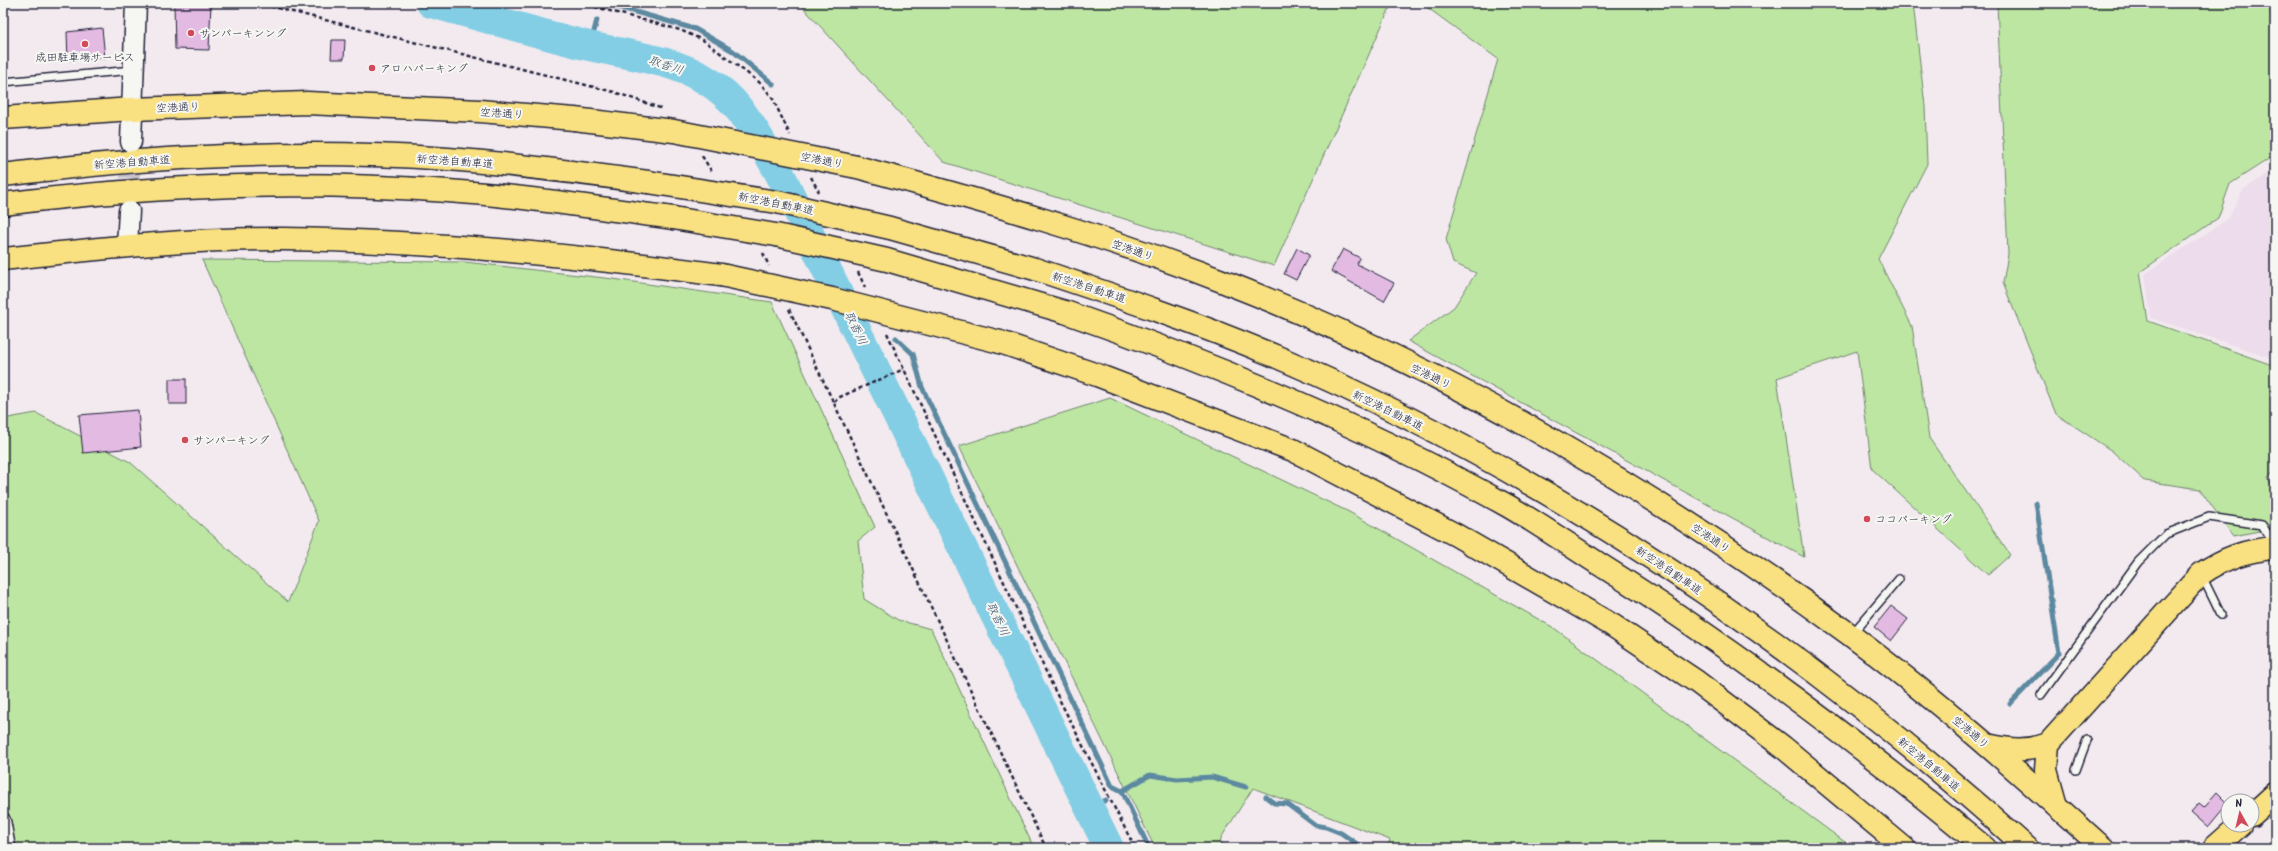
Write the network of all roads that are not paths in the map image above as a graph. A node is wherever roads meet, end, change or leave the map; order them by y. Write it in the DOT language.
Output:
graph roads {
  1 [pos="136,3"];
  2 [pos="133,70"];
  3 [pos="3,82"];
  4 [pos="132,109"];
  5 [pos="3,118"];
  6 [pos="131,142"];
  7 [pos="3,175"];
  8 [pos="3,204"];
  9 [pos="129,211"];
  10 [pos="127,245"];
  11 [pos="3,259"];
  12 [pos="2275,547"];
  13 [pos="2201,574"];
  14 [pos="1898,580"];
  15 [pos="2221,615"];
  16 [pos="1850,635"];
  17 [pos="2041,695"];
  18 [pos="2087,740"];
  19 [pos="2048,744"];
  20 [pos="1987,745"];
  21 [pos="2076,770"];
  22 [pos="2275,794"];
  23 [pos="2056,806"];
  24 [pos="2260,808"];
  25 [pos="3,820"];
  26 [pos="2231,833"];
  27 [pos="8,848"];
  28 [pos="1904,848"];
  29 [pos="1985,848"];
  30 [pos="2027,848"];
  31 [pos="2103,848"];
  32 [pos="2214,848"];
  1 -- 2 [label="street"];
  2 -- 3 [label="lane"];
  2 -- 4 [label="street"];
  4 -- 5 [label="main road, 空港通り"];
  4 -- 6 [label="street"];
  4 -- 16 [label="main road, 空港通り, bridge"];
  7 -- 30 [label="main road, 新空港自動車道, bridge"];
  8 -- 29 [label="main road, bridge"];
  9 -- 10 [label="street"];
  10 -- 11 [label="main road"];
  10 -- 28 [label="main road, bridge"];
  12 -- 13 [label="main road"];
  12 -- 17 [label="lane"];
  13 -- 15 [label="lane"];
  13 -- 19 [label="main road"];
  14 -- 16 [label="lane"];
  16 -- 20 [label="main road, 空港通り"];
  18 -- 21 [label="lane"];
  19 -- 20 [label="main road"];
  19 -- 23 [label="main road"];
  20 -- 23 [label="main road, 空港通り"];
  22 -- 24 [label="main road"];
  23 -- 31 [label="main road, 空港通り"];
  25 -- 27 [label="street"];
  26 -- 32 [label="main road"];
}
